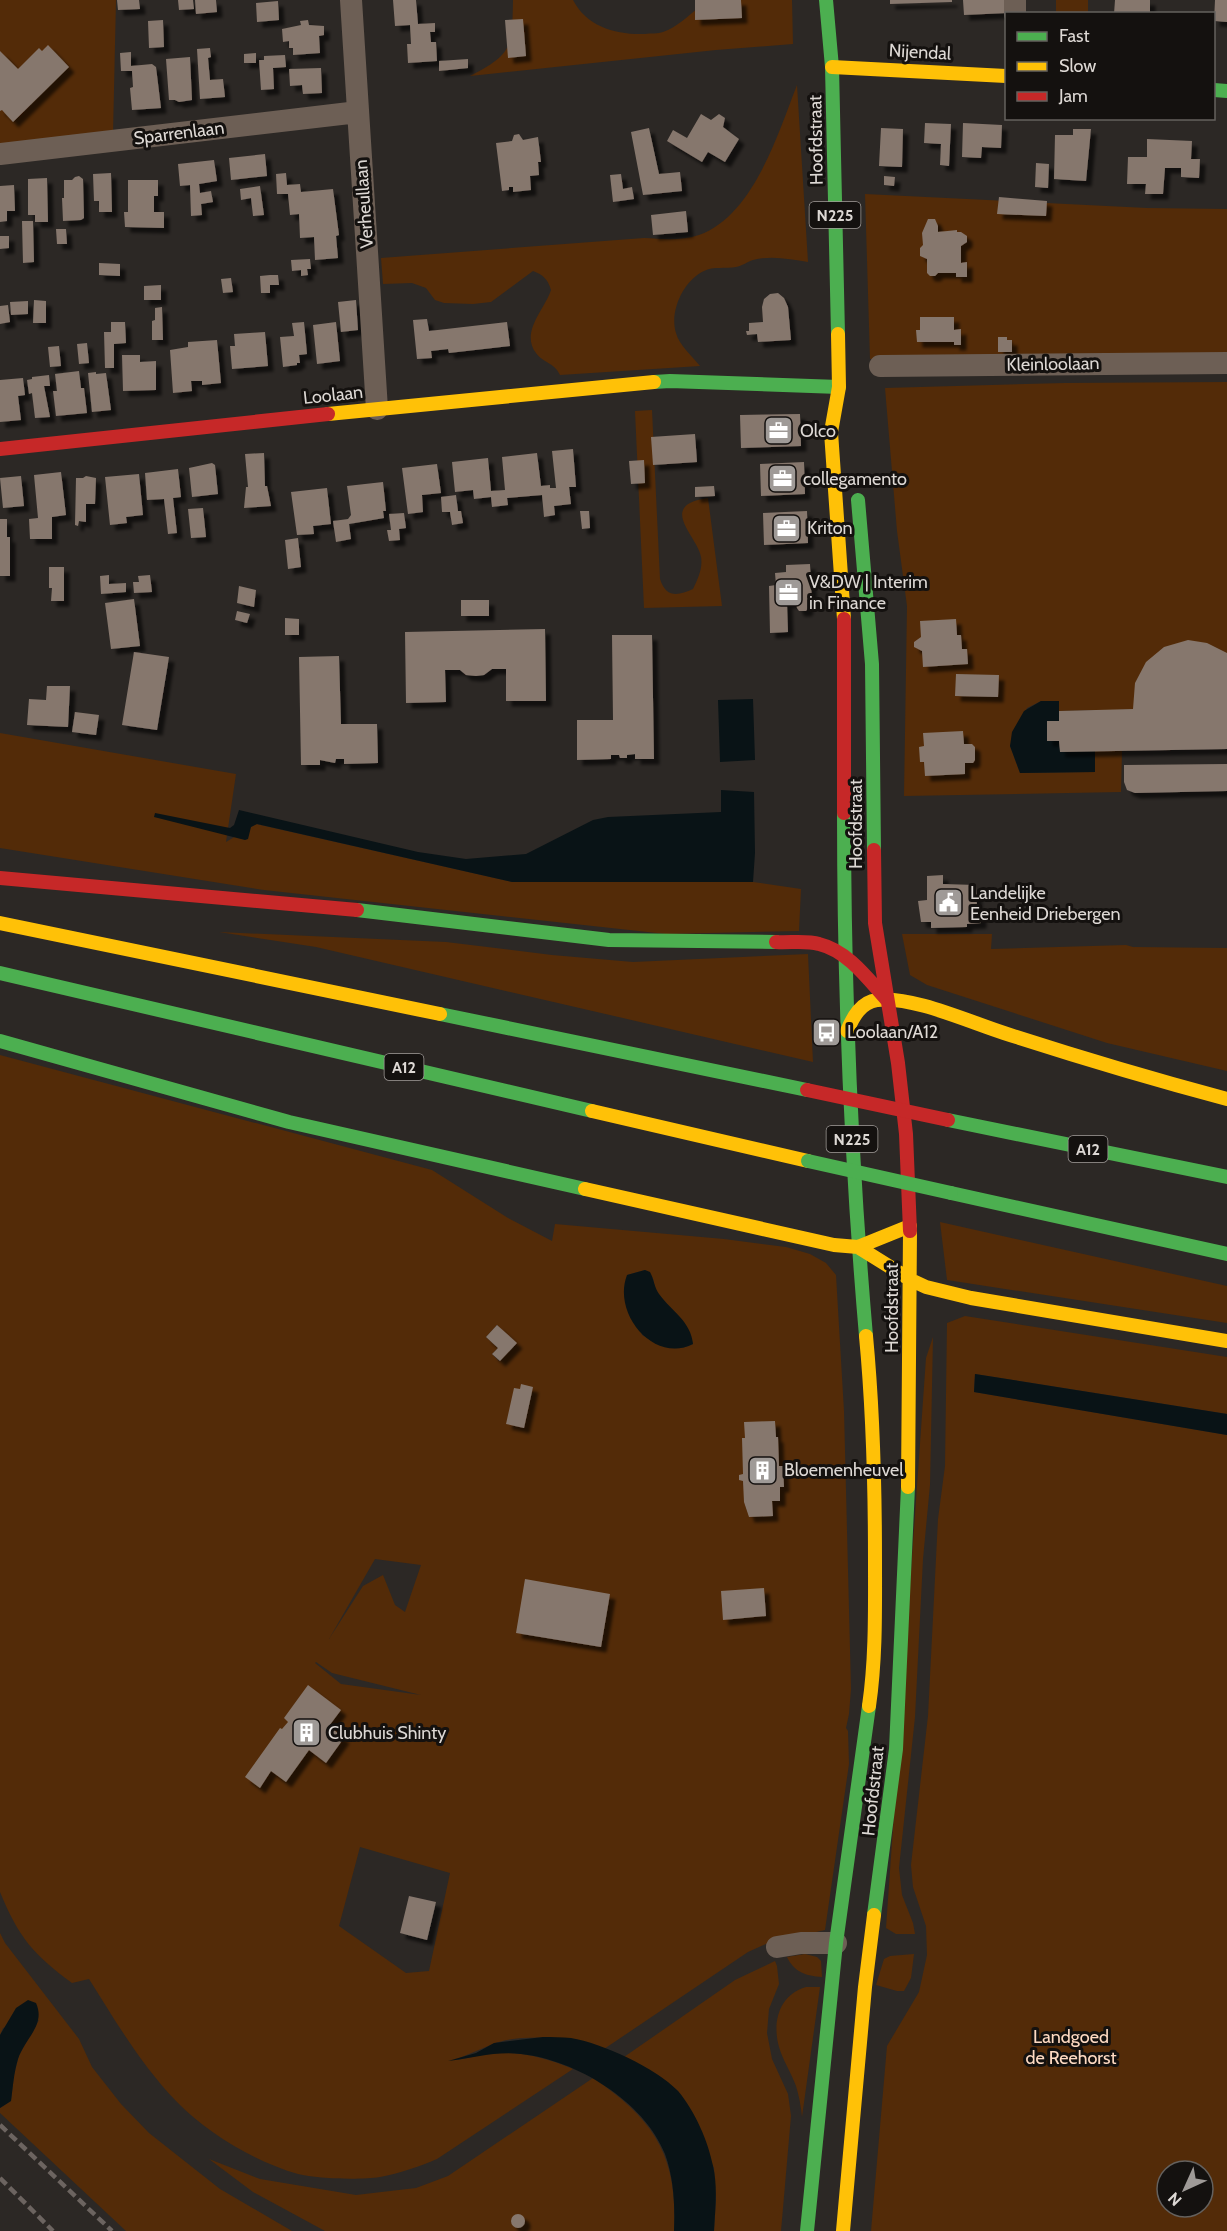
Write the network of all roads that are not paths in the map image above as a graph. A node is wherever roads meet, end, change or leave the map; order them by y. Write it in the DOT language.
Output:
graph roads {
  1 [pos="351,0"];
  2 [pos="826,0"];
  3 [pos="832,67"];
  4 [pos="1005,76"];
  5 [pos="358,112"];
  6 [pos="0,154"];
  7 [pos="822,363"];
  8 [pos="1227,363"];
  9 [pos="838,364"];
  10 [pos="880,366"];
  11 [pos="726,369"];
  12 [pos="670,381"];
  13 [pos="839,387"];
  14 [pos="377,409"];
  15 [pos="849,417"];
  16 [pos="0,449"];
  17 [pos="856,485"];
  18 [pos="0,878"];
  19 [pos="0,923"];
  20 [pos="845,933"];
  21 [pos="817,943"];
  22 [pos="845,957"];
  23 [pos="0,974"];
  24 [pos="887,1000"];
  25 [pos="847,1031"];
  26 [pos="0,1041"];
  27 [pos="1227,1100"];
  28 [pos="1227,1178"];
  29 [pos="910,1226"];
  30 [pos="858,1246"];
  31 [pos="1227,1254"];
  32 [pos="911,1280"];
  33 [pos="1227,1341"];
  34 [pos="836,1943"];
  35 [pos="777,1947"];
  36 [pos="807,2231"];
  37 [pos="843,2231"];
  1 -- 5 [label="street, Verheullaan"];
  2 -- 3 [label="main road, Hoofdstraat / N225"];
  3 -- 4 [label="main road, Nijendal"];
  3 -- 9 [label="main road, Hoofdstraat / N225"];
  5 -- 6 [label="street, Sparrenlaan"];
  5 -- 14 [label="street, Verheullaan"];
  7 -- 9 [label="main road"];
  8 -- 10 [label="street, Kleinloolaan"];
  9 -- 13 [label="main road, Hoofdstraat / N225"];
  11 -- 12 [label="main road, Loolaan"];
  12 -- 13 [label="main road, Loolaan"];
  12 -- 14 [label="main road, Loolaan"];
  13 -- 15 [label="main road, Hoofdstraat / N225"];
  13 -- 20 [label="main road, Hoofdstraat / N225"];
  14 -- 16 [label="main road, Loolaan"];
  17 -- 24 [label="main road, Hoofdstraat"];
  18 -- 21 [label="main road"];
  19 -- 28 [label="main road, A12, bridge"];
  20 -- 21 [label="main road"];
  20 -- 22 [label="main road, Hoofdstraat / N225"];
  21 -- 22 [label="main road"];
  22 -- 24 [label="main road"];
  22 -- 25 [label="main road, Hoofdstraat / N225"];
  23 -- 31 [label="main road, A12, bridge"];
  24 -- 25 [label="main road"];
  24 -- 27 [label="main road"];
  24 -- 29 [label="main road, Hoofdstraat"];
  25 -- 30 [label="main road, Hoofdstraat / N225"];
  26 -- 30 [label="main road"];
  29 -- 30 [label="main road"];
  29 -- 32 [label="main road, Hoofdstraat"];
  30 -- 32 [label="main road"];
  30 -- 34 [label="main road, Hoofdstraat"];
  32 -- 33 [label="main road"];
  32 -- 37 [label="main road, Hoofdstraat"];
  34 -- 35 [label="street"];
  34 -- 36 [label="main road, Hoofdstraat"];
}
